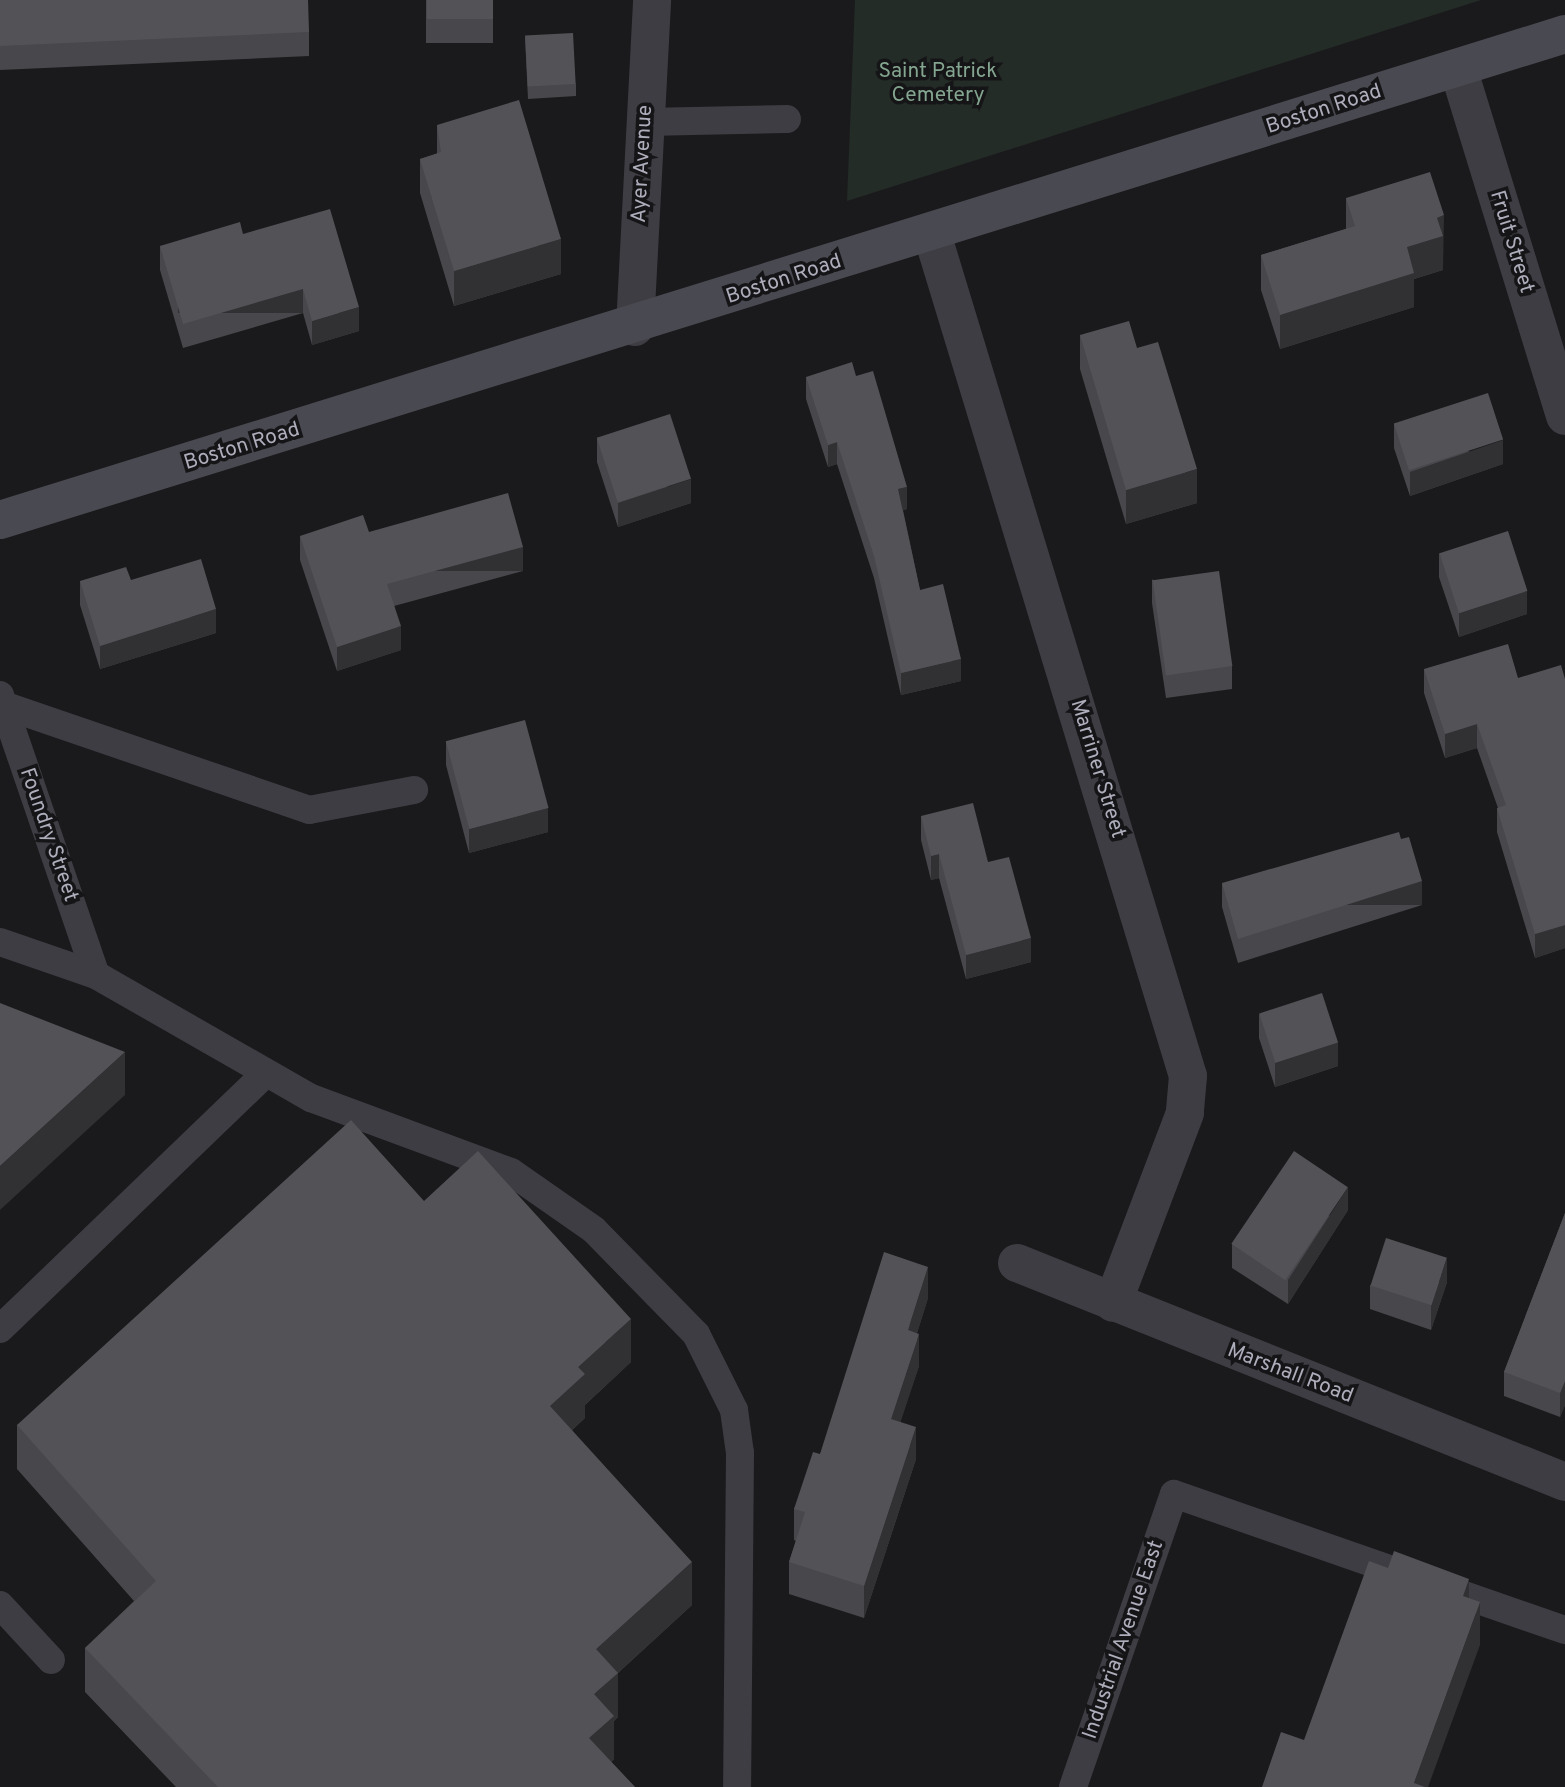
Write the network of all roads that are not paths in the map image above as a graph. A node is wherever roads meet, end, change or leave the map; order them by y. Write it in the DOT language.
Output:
graph roads {
  1 [pos="652,0"];
  2 [pos="1565,34"];
  3 [pos="1458,68"];
  4 [pos="786,119"];
  5 [pos="646,122"];
  6 [pos="932,234"];
  7 [pos="635,327"];
  8 [pos="1565,416"];
  9 [pos="0,520"];
  10 [pos="2,700"];
  11 [pos="414,790"];
  12 [pos="0,942"];
  13 [pos="96,975"];
  14 [pos="264,1076"];
  15 [pos="1017,1263"];
  16 [pos="1113,1303"];
  17 [pos="0,1329"];
  18 [pos="1565,1482"];
  19 [pos="0,1605"];
  20 [pos="1565,1630"];
  21 [pos="51,1660"];
  22 [pos="737,1787"];
  23 [pos="1073,1787"];
  1 -- 5 [label="street, Ayer Avenue"];
  2 -- 3 [label="main road, Boston Road"];
  3 -- 6 [label="main road, Boston Road"];
  3 -- 8 [label="street, Fruit Street"];
  4 -- 5 [label="lane"];
  5 -- 7 [label="street, Ayer Avenue"];
  6 -- 7 [label="main road, Boston Road"];
  6 -- 16 [label="street, Marriner Street"];
  7 -- 9 [label="main road, Boston Road"];
  10 -- 11 [label="lane"];
  10 -- 13 [label="lane, Foundry Street"];
  12 -- 13 [label="lane"];
  13 -- 14 [label="lane"];
  14 -- 17 [label="lane"];
  14 -- 22 [label="lane"];
  15 -- 16 [label="street, Marshall Road"];
  16 -- 18 [label="street, Marshall Road"];
  19 -- 21 [label="lane"];
  20 -- 23 [label="lane, Industrial Avenue East"];
}
